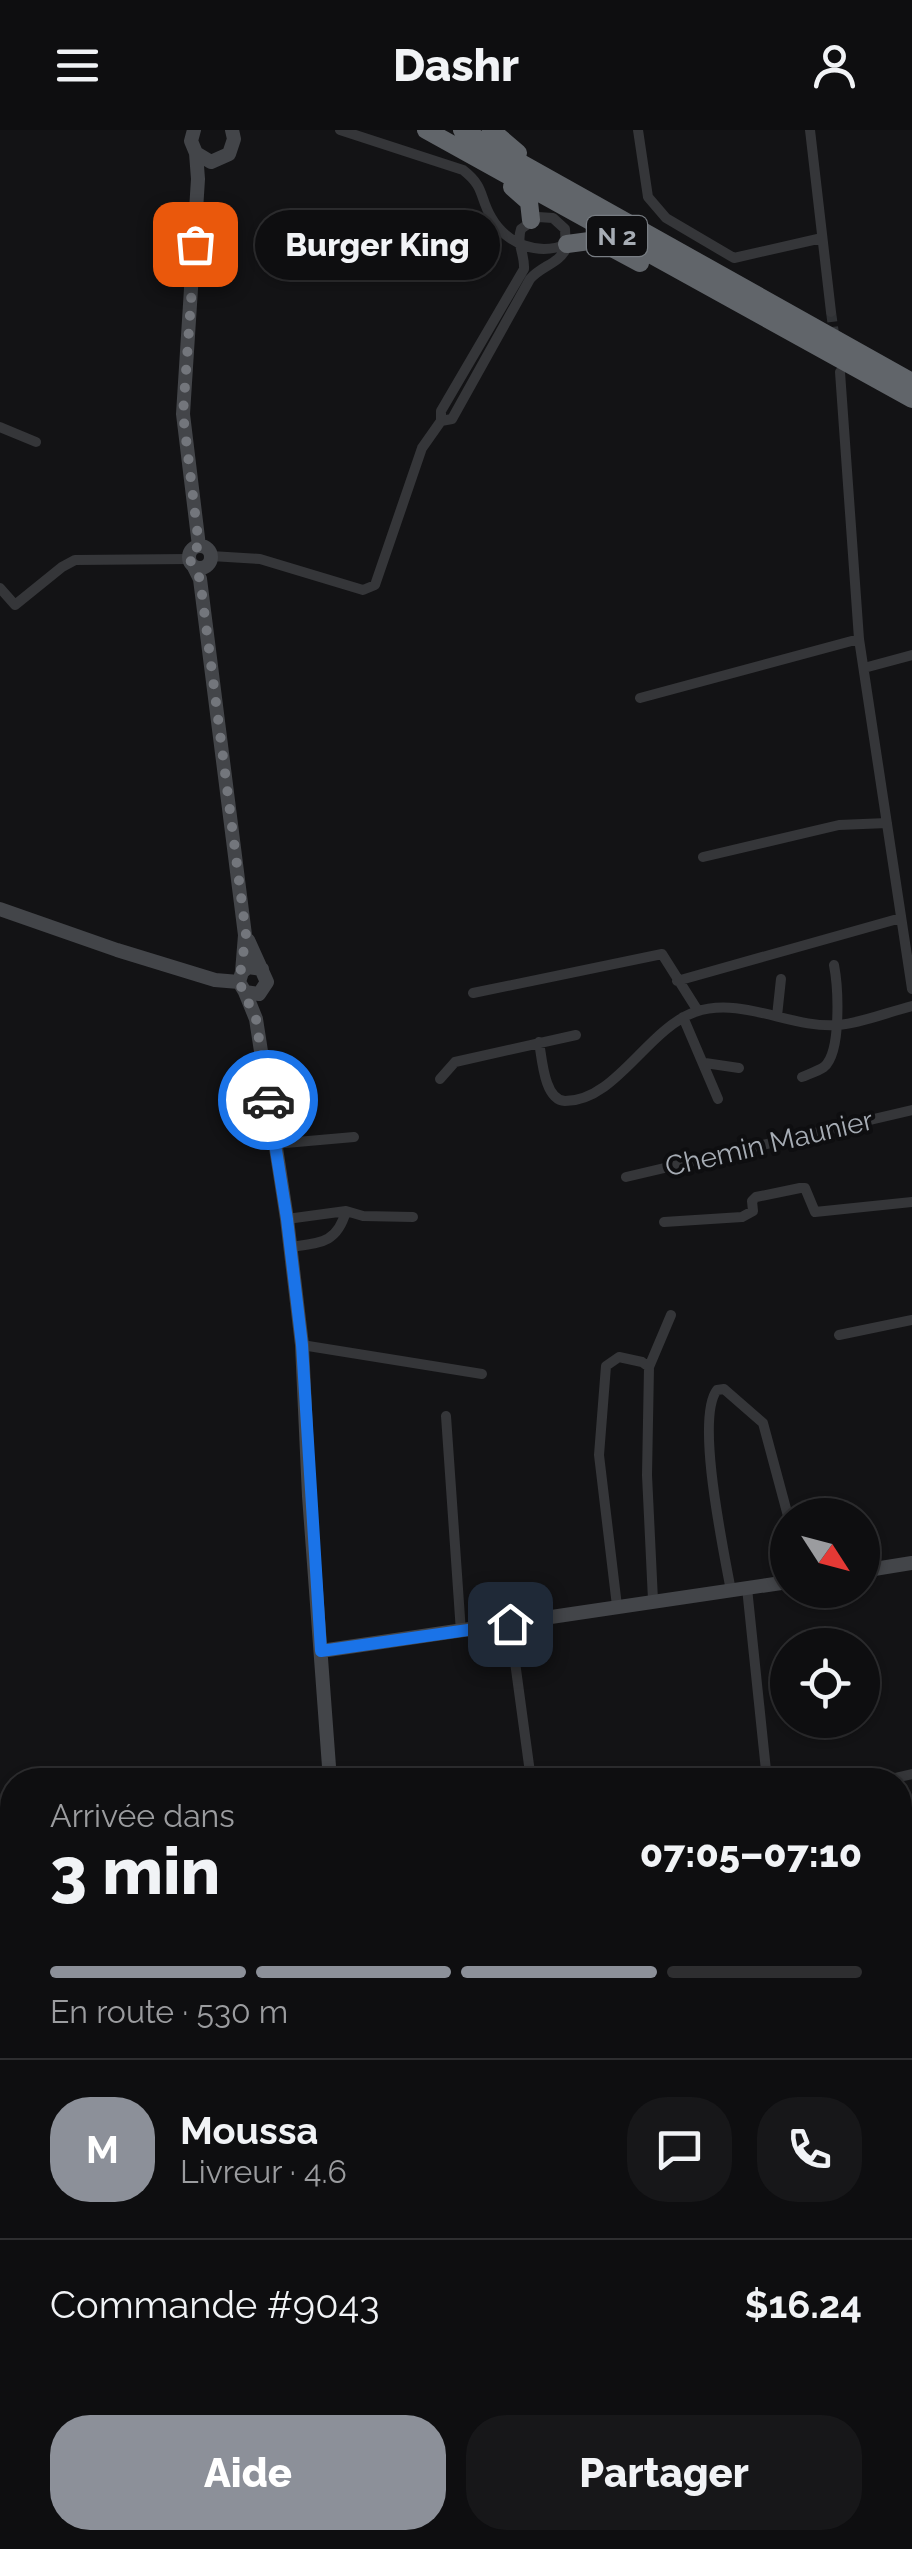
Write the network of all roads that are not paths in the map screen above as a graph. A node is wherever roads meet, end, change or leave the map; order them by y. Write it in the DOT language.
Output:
graph roads {
  1 [pos="177,130"];
  2 [pos="340,130"];
  3 [pos="462,130"];
  4 [pos="492,130"];
  5 [pos="638,130"];
  6 [pos="810,130"];
  7 [pos="235,131"];
  8 [pos="432,133"];
  9 [pos="194,142"];
  10 [pos="211,162"];
  11 [pos="198,179"];
  12 [pos="531,220"];
  13 [pos="624,220"];
  14 [pos="822,238"];
  15 [pos="518,243"];
  16 [pos="567,244"];
  17 [pos="524,257"];
  18 [pos="545,265"];
  19 [pos="831,312"];
  20 [pos="808,342"];
  21 [pos="840,372"];
  22 [pos="912,382"];
  23 [pos="912,399"];
  24 [pos="441,421"];
  25 [pos="0,428"];
  26 [pos="36,442"];
  27 [pos="200,562"];
  28 [pos="0,588"];
  29 [pos="859,639"];
  30 [pos="912,655"];
  31 [pos="864,668"];
  32 [pos="640,698"];
  33 [pos="887,822"];
  34 [pos="703,858"];
  35 [pos="0,909"];
  36 [pos="901,918"];
  37 [pos="246,935"];
  38 [pos="834,964"];
  39 [pos="262,969"];
  40 [pos="781,979"];
  41 [pos="676,981"];
  42 [pos="242,982"];
  43 [pos="265,989"];
  44 [pos="912,990"];
  45 [pos="473,994"];
  46 [pos="912,1006"];
  47 [pos="698,1011"];
  48 [pos="776,1016"];
  49 [pos="683,1017"];
  50 [pos="256,1019"];
  51 [pos="837,1025"];
  52 [pos="576,1035"];
  53 [pos="539,1042"];
  54 [pos="705,1063"];
  55 [pos="739,1068"];
  56 [pos="802,1077"];
  57 [pos="440,1079"];
  58 [pos="718,1099"];
  59 [pos="912,1110"];
  60 [pos="354,1137"];
  61 [pos="274,1144"];
  62 [pos="626,1177"];
  63 [pos="912,1202"];
  64 [pos="346,1211"];
  65 [pos="414,1216"];
  66 [pos="287,1219"];
  67 [pos="664,1222"];
  68 [pos="290,1247"];
  69 [pos="671,1315"];
  70 [pos="912,1320"];
  71 [pos="838,1335"];
  72 [pos="302,1345"];
  73 [pos="648,1367"];
  74 [pos="482,1374"];
  75 [pos="446,1416"];
  76 [pos="783,1498"];
  77 [pos="912,1563"];
  78 [pos="880,1567"];
  79 [pos="770,1585"];
  80 [pos="747,1588"];
  81 [pos="731,1590"];
  82 [pos="653,1600"];
  83 [pos="617,1606"];
  84 [pos="510,1624"];
  85 [pos="461,1632"];
  86 [pos="321,1651"];
  87 [pos="329,1768"];
  88 [pos="528,1768"];
  89 [pos="765,1768"];
  1 -- 9 [label="main road"];
  2 -- 15 [label="street"];
  3 -- 13 [label="highway, N 2"];
  4 -- 13 [label="highway"];
  5 -- 14 [label="street"];
  6 -- 14 [label="street"];
  7 -- 10 [label="main road"];
  8 -- 12 [label="highway"];
  8 -- 20 [label="highway, N 2"];
  9 -- 10 [label="main road"];
  9 -- 11 [label="main road"];
  10 -- 11 [label="main road"];
  11 -- 27 [label="main road"];
  12 -- 15 [label="street"];
  12 -- 16 [label="street"];
  13 -- 22 [label="highway, N 2"];
  14 -- 19 [label="street"];
  15 -- 16 [label="street"];
  15 -- 17 [label="street"];
  16 -- 18 [label="street"];
  16 -- 20 [label="highway"];
  17 -- 18 [label="street"];
  17 -- 24 [label="street"];
  18 -- 24 [label="street"];
  20 -- 23 [label="highway, N 2"];
  21 -- 29 [label="street"];
  24 -- 27 [label="street"];
  25 -- 26 [label="street"];
  27 -- 28 [label="street"];
  27 -- 37 [label="main road"];
  29 -- 31 [label="street"];
  29 -- 32 [label="street"];
  30 -- 31 [label="street"];
  31 -- 33 [label="street"];
  33 -- 34 [label="street"];
  33 -- 36 [label="street"];
  35 -- 42 [label="main road"];
  36 -- 41 [label="street"];
  36 -- 44 [label="street"];
  37 -- 39 [label="main road"];
  37 -- 42 [label="main road"];
  38 -- 51 [label="street"];
  39 -- 42 [label="main road"];
  39 -- 43 [label="main road"];
  40 -- 48 [label="street"];
  41 -- 45 [label="street"];
  41 -- 47 [label="street"];
  42 -- 43 [label="main road"];
  42 -- 50 [label="main road"];
  43 -- 50 [label="main road"];
  46 -- 51 [label="street"];
  47 -- 48 [label="street"];
  47 -- 49 [label="street"];
  48 -- 51 [label="street"];
  49 -- 53 [label="street"];
  49 -- 54 [label="street"];
  50 -- 61 [label="main road"];
  51 -- 56 [label="street"];
  52 -- 53 [label="street"];
  53 -- 57 [label="street"];
  54 -- 55 [label="street"];
  54 -- 58 [label="street"];
  59 -- 62 [label="street, Chemin Maunier"];
  60 -- 61 [label="street"];
  61 -- 66 [label="main road"];
  63 -- 67 [label="street"];
  64 -- 65 [label="street"];
  64 -- 66 [label="street"];
  64 -- 68 [label="street"];
  66 -- 68 [label="main road"];
  68 -- 72 [label="main road"];
  69 -- 73 [label="street"];
  70 -- 71 [label="street"];
  72 -- 74 [label="street"];
  72 -- 86 [label="main road"];
  73 -- 82 [label="street"];
  73 -- 83 [label="street"];
  75 -- 85 [label="street"];
  76 -- 81 [label="street"];
  77 -- 78 [label="main road"];
  79 -- 80 [label="main road"];
  80 -- 81 [label="main road"];
  80 -- 89 [label="street"];
  81 -- 82 [label="main road"];
  82 -- 83 [label="main road"];
  83 -- 84 [label="main road"];
  84 -- 85 [label="main road"];
  84 -- 88 [label="street"];
  85 -- 86 [label="main road"];
  86 -- 87 [label="main road"];
}
